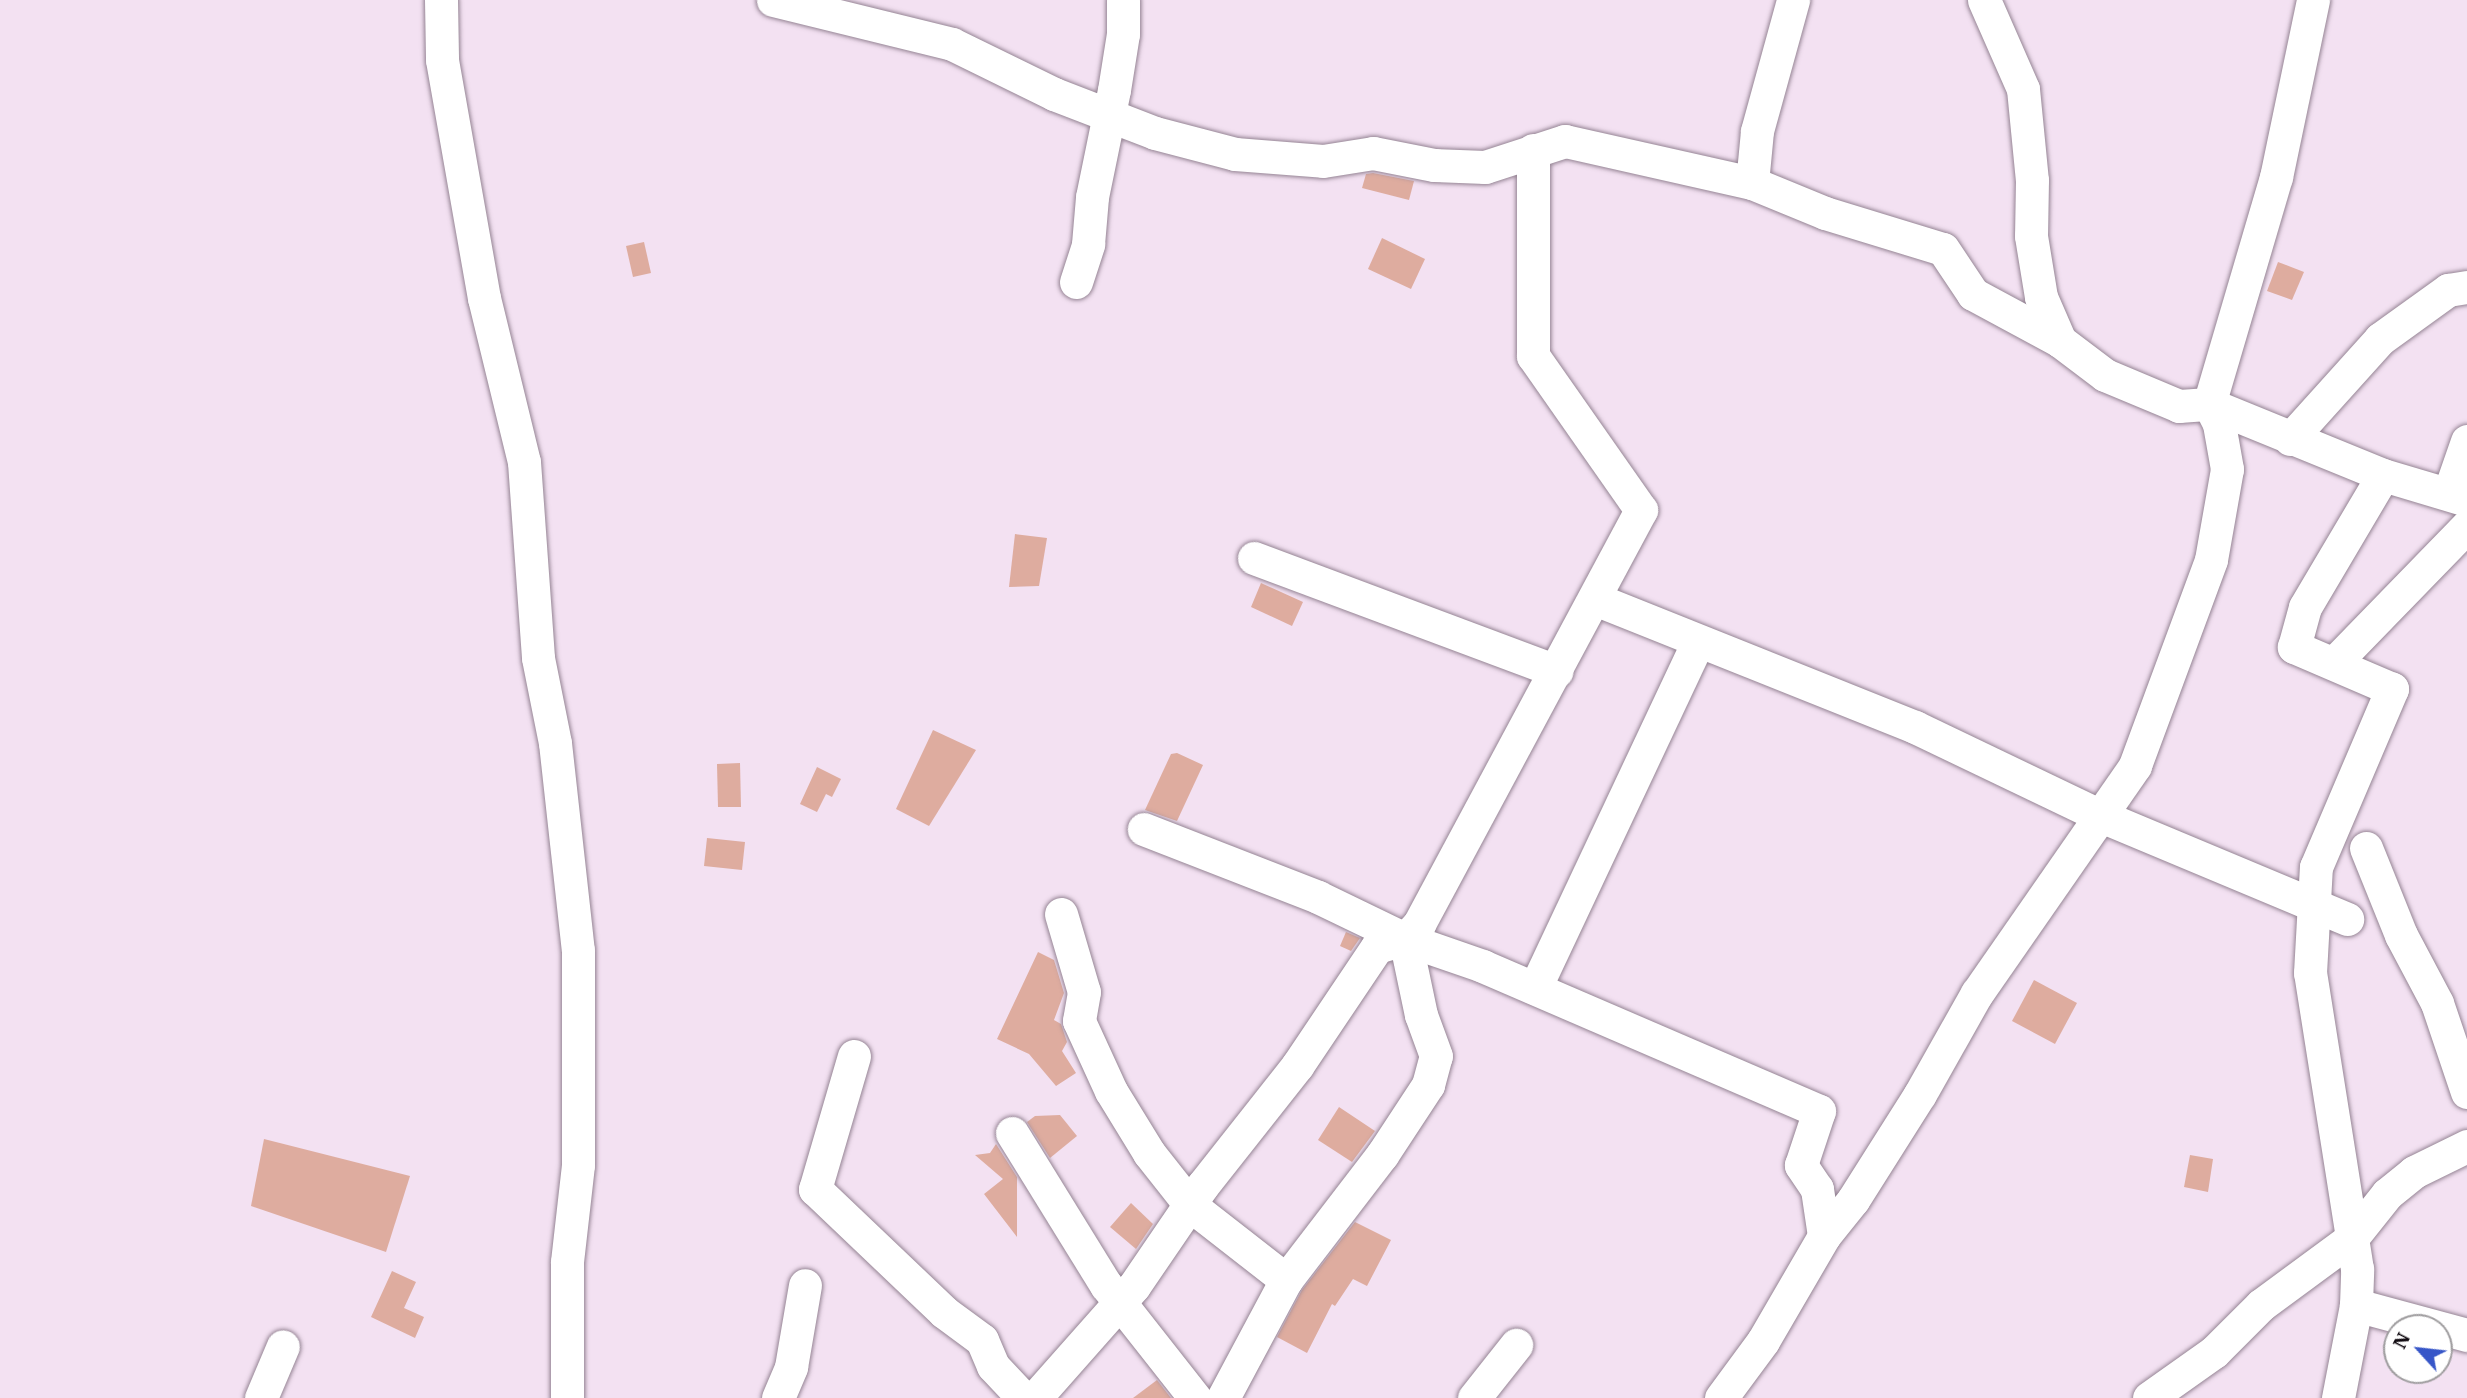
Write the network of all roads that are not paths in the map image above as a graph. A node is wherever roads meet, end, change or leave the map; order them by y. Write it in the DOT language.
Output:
graph roads {
  1 [pos="441,0"];
  2 [pos="773,0"];
  3 [pos="1123,0"];
  4 [pos="1793,0"];
  5 [pos="1984,0"];
  6 [pos="2313,0"];
  7 [pos="1107,114"];
  8 [pos="1533,150"];
  9 [pos="1752,183"];
  10 [pos="1076,282"];
  11 [pos="2467,287"];
  12 [pos="2060,341"];
  13 [pos="2209,404"];
  14 [pos="2290,439"];
  15 [pos="2467,441"];
  16 [pos="2383,475"];
  17 [pos="2458,496"];
  18 [pos="2467,526"];
  19 [pos="1254,558"];
  20 [pos="1595,599"];
  21 [pos="1698,641"];
  22 [pos="2333,663"];
  23 [pos="1557,671"];
  24 [pos="2101,816"];
  25 [pos="1144,829"];
  26 [pos="2366,848"];
  27 [pos="1061,914"];
  28 [pos="2347,919"];
  29 [pos="1405,939"];
  30 [pos="1535,988"];
  31 [pos="854,1056"];
  32 [pos="2467,1092"];
  33 [pos="1012,1133"];
  34 [pos="2467,1146"];
  35 [pos="1190,1205"];
  36 [pos="1824,1236"];
  37 [pos="2352,1238"];
  38 [pos="1286,1280"];
  39 [pos="805,1285"];
  40 [pos="1120,1304"];
  41 [pos="2356,1305"];
  42 [pos="2467,1335"];
  43 [pos="1516,1345"];
  44 [pos="283,1346"];
  45 [pos="2175,1389"];
  46 [pos="261,1398"];
  47 [pos="567,1398"];
  48 [pos="778,1398"];
  49 [pos="1023,1398"];
  50 [pos="1035,1398"];
  51 [pos="1195,1398"];
  52 [pos="1223,1398"];
  53 [pos="1474,1398"];
  54 [pos="1721,1398"];
  55 [pos="2149,1398"];
  56 [pos="2338,1398"];
  1 -- 47 [label="street"];
  2 -- 7 [label="street"];
  3 -- 7 [label="street"];
  4 -- 9 [label="street"];
  5 -- 12 [label="street"];
  6 -- 13 [label="street"];
  7 -- 8 [label="street"];
  7 -- 10 [label="street"];
  8 -- 9 [label="street"];
  8 -- 20 [label="street"];
  9 -- 12 [label="street"];
  11 -- 14 [label="street"];
  12 -- 13 [label="street"];
  13 -- 14 [label="street"];
  13 -- 24 [label="street"];
  14 -- 16 [label="street"];
  15 -- 17 [label="street"];
  16 -- 17 [label="street"];
  16 -- 22 [label="street"];
  18 -- 22 [label="street"];
  19 -- 23 [label="street"];
  20 -- 21 [label="street"];
  20 -- 23 [label="street"];
  21 -- 24 [label="street"];
  21 -- 30 [label="street"];
  22 -- 37 [label="street"];
  23 -- 29 [label="street"];
  24 -- 28 [label="street"];
  24 -- 36 [label="street"];
  25 -- 29 [label="street"];
  26 -- 32 [label="street"];
  27 -- 35 [label="street"];
  29 -- 30 [label="street"];
  29 -- 35 [label="street"];
  29 -- 38 [label="street"];
  30 -- 36 [label="street"];
  31 -- 49 [label="street"];
  33 -- 40 [label="street"];
  34 -- 37 [label="street"];
  35 -- 38 [label="street"];
  35 -- 40 [label="street"];
  36 -- 54 [label="street"];
  37 -- 41 [label="street"];
  37 -- 45 [label="street"];
  38 -- 52 [label="street"];
  39 -- 48 [label="street"];
  40 -- 50 [label="street"];
  40 -- 51 [label="street"];
  41 -- 42 [label="street"];
  41 -- 56 [label="street"];
  43 -- 53 [label="street"];
  44 -- 46 [label="street"];
  45 -- 55 [label="street"];
}
